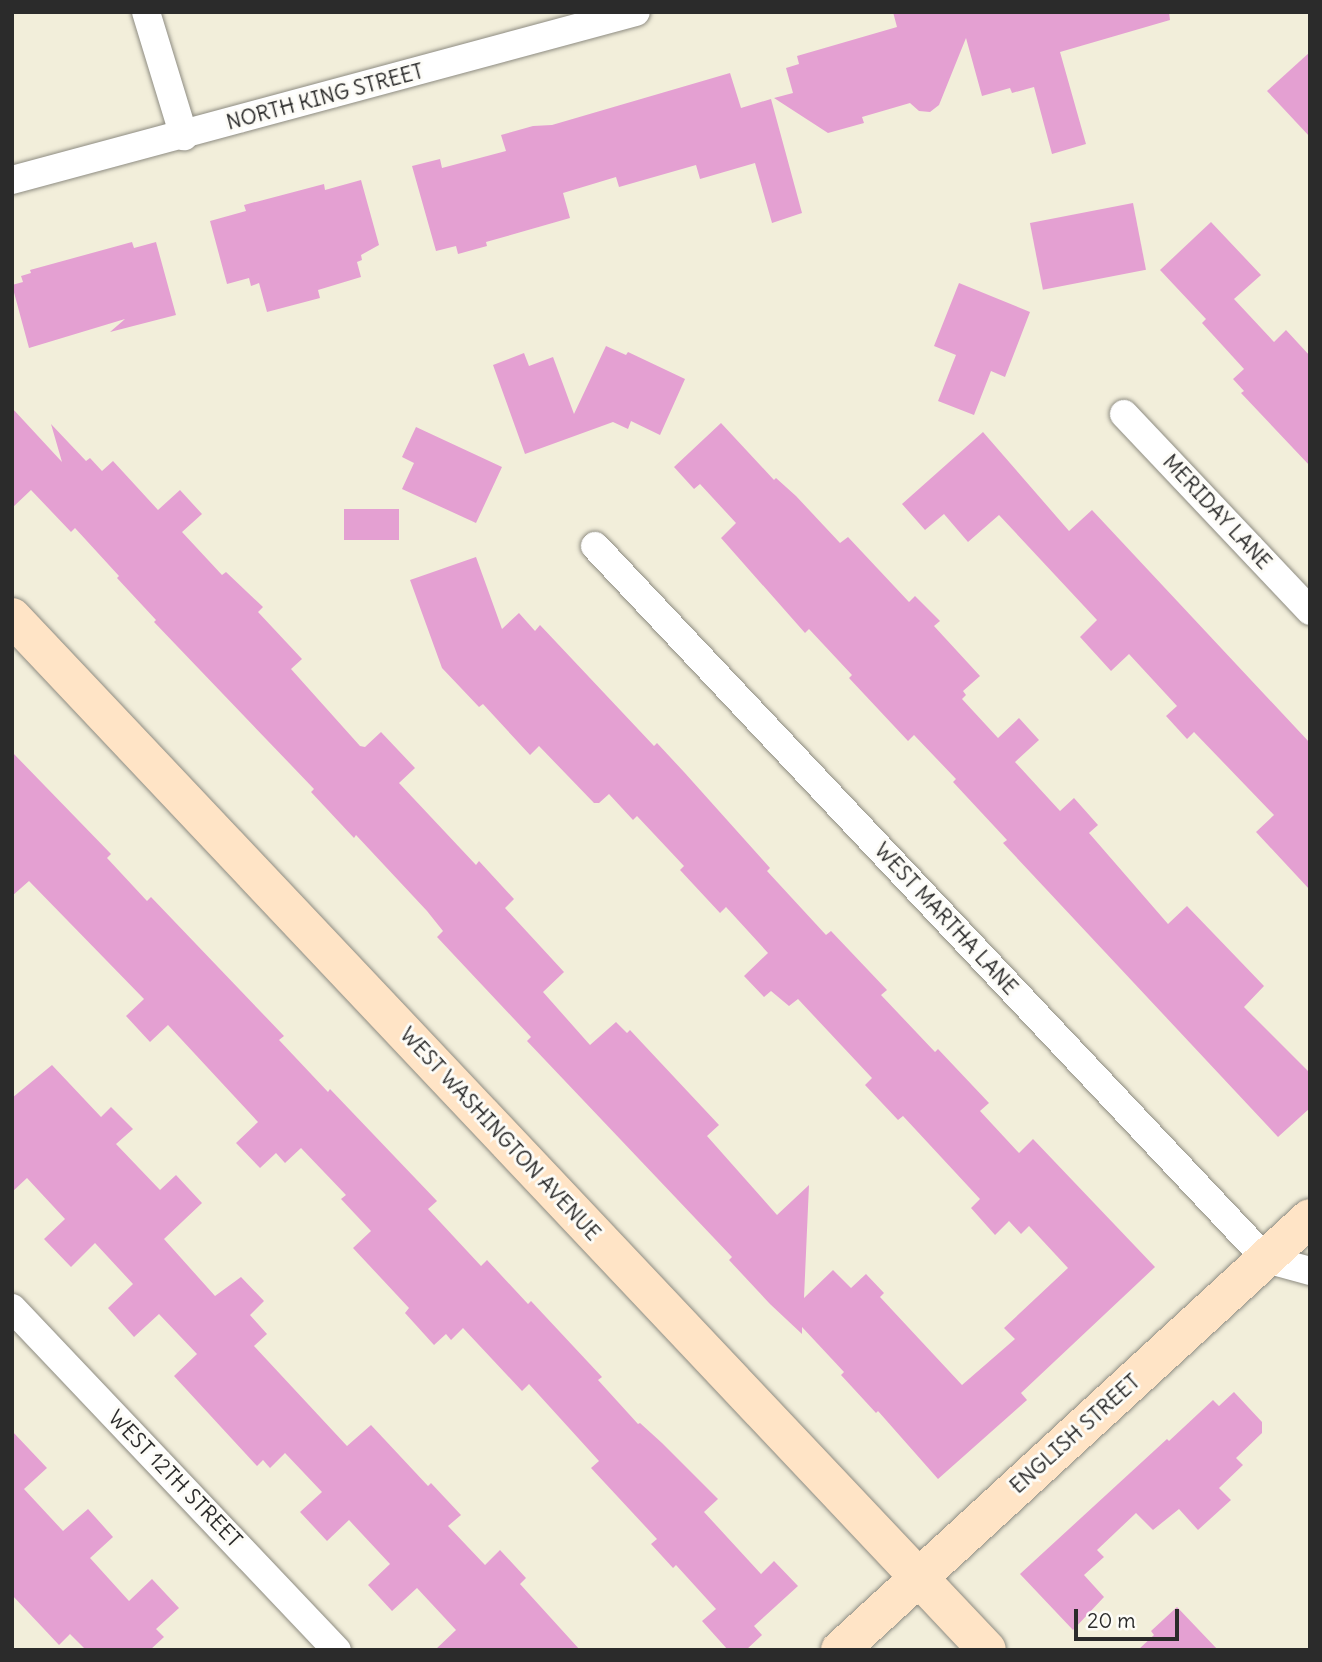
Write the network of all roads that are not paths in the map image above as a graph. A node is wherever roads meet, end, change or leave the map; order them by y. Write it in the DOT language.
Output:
graph roads {
  1 [pos="146,12"];
  2 [pos="636,12"];
  3 [pos="184,136"];
  4 [pos="12,180"];
  5 [pos="1124,414"];
  6 [pos="595,546"];
  7 [pos="1310,611"];
  8 [pos="12,617"];
  9 [pos="1310,1218"];
  10 [pos="1266,1259"];
  11 [pos="1310,1271"];
  12 [pos="12,1308"];
  13 [pos="918,1577"];
  14 [pos="337,1650"];
  15 [pos="840,1650"];
  16 [pos="987,1650"];
  1 -- 3 [label="street"];
  2 -- 3 [label="street, NORTH KING STREET"];
  3 -- 4 [label="street, NORTH KING STREET"];
  5 -- 7 [label="street, MERIDAY LANE"];
  6 -- 10 [label="street, WEST MARTHA LANE"];
  8 -- 13 [label="street, WEST WASHINGTON AVENUE"];
  9 -- 10 [label="street, ENGLISH STREET"];
  10 -- 11 [label="street"];
  10 -- 13 [label="street, ENGLISH STREET"];
  12 -- 14 [label="street, WEST 12TH STREET"];
  13 -- 15 [label="street, ENGLISH STREET"];
  13 -- 16 [label="street, WEST WASHINGTON AVENUE"];
}
